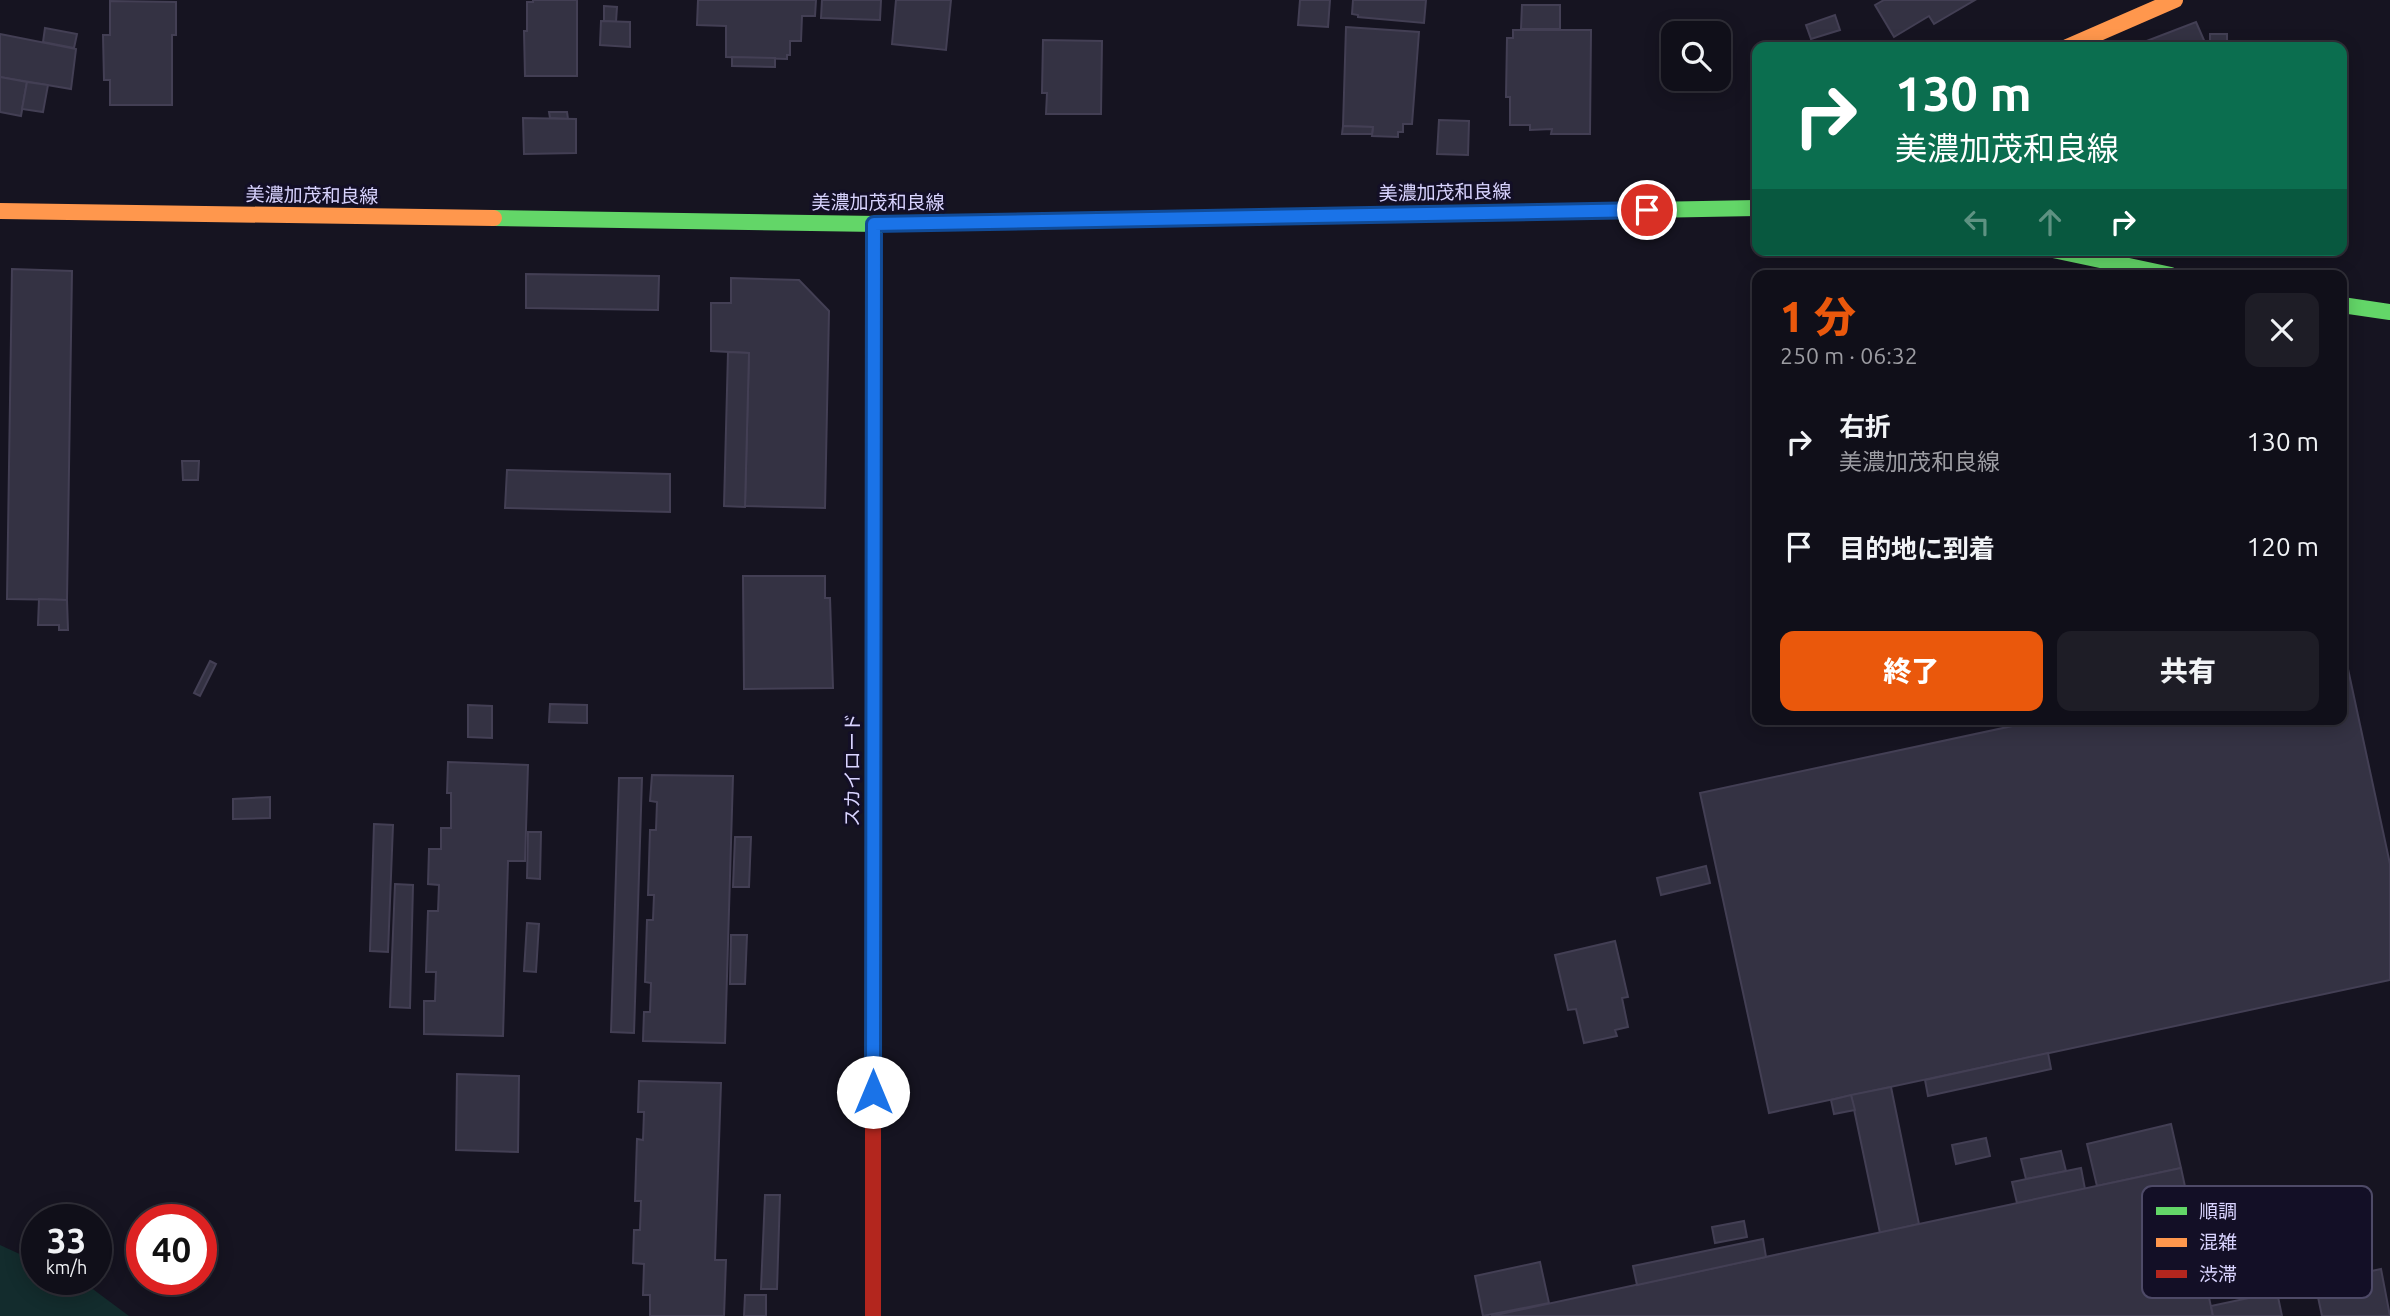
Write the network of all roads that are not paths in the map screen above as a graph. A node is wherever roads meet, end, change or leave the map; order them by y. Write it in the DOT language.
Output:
graph roads {
  1 [pos="2175,0"];
  2 [pos="2078,42"];
  3 [pos="1752,208"];
  4 [pos="0,211"];
  5 [pos="874,224"];
  6 [pos="2081,256"];
  7 [pos="2147,270"];
  8 [pos="2347,306"];
  9 [pos="2390,312"];
  10 [pos="873,1316"];
  1 -- 2 [label="main road"];
  3 -- 5 [label="main road, 美濃加茂和良線"];
  4 -- 5 [label="main road, 美濃加茂和良線"];
  5 -- 10 [label="main road, スカイロード"];
  6 -- 7 [label="main road"];
  8 -- 9 [label="main road"];
}
